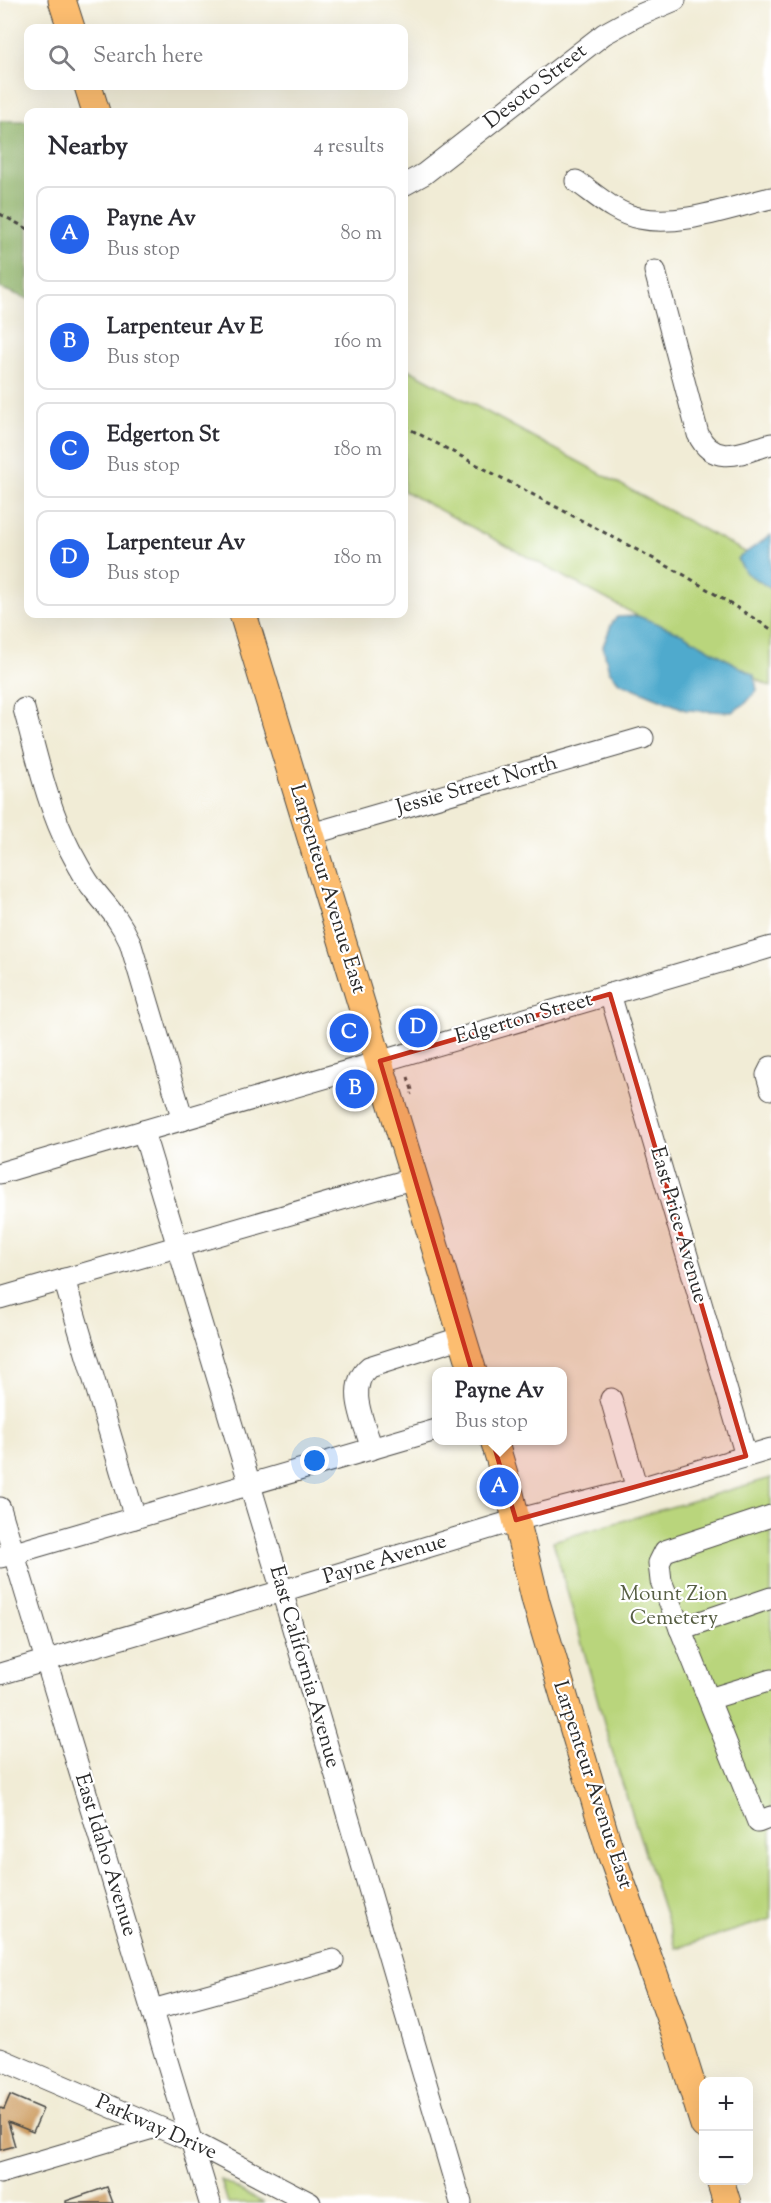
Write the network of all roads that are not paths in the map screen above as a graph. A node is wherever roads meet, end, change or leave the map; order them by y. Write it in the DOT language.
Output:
graph roads {
  1 [pos="62,0"];
  2 [pos="675,0"];
  3 [pos="70,24"];
  4 [pos="89,90"];
  5 [pos="95,108"];
  6 [pos="576,181"];
  7 [pos="408,182"];
  8 [pos="771,198"];
  9 [pos="655,271"];
  10 [pos="771,444"];
  11 [pos="244,618"];
  12 [pos="24,709"];
  13 [pos="643,738"];
  14 [pos="311,834"];
  15 [pos="771,947"];
  16 [pos="610,994"];
  17 [pos="380,1061"];
  18 [pos="771,1067"];
  19 [pos="771,1089"];
  20 [pos="183,1120"];
  21 [pos="143,1131"];
  22 [pos="0,1173"];
  23 [pos="415,1178"];
  24 [pos="178,1246"];
  25 [pos="64,1280"];
  26 [pos="0,1298"];
  27 [pos="463,1337"];
  28 [pos="472,1367"];
  29 [pos="611,1400"];
  30 [pos="432,1431"];
  31 [pos="495,1445"];
  32 [pos="372,1449"];
  33 [pos="771,1449"];
  34 [pos="746,1456"];
  35 [pos="250,1486"];
  36 [pos="637,1489"];
  37 [pos="0,1508"];
  38 [pos="771,1516"];
  39 [pos="135,1518"];
  40 [pos="516,1520"];
  41 [pos="7,1555"];
  42 [pos="282,1591"];
  43 [pos="771,1598"];
  44 [pos="680,1629"];
  45 [pos="47,1660"];
  46 [pos="0,1674"];
  47 [pos="771,1680"];
  48 [pos="709,1699"];
  49 [pos="771,1817"];
  50 [pos="333,1960"];
  51 [pos="152,2010"];
  52 [pos="0,2059"];
  53 [pos="699,2109"];
  54 [pos="156,2127"];
  55 [pos="191,2141"];
  56 [pos="0,2173"];
  57 [pos="721,2185"];
  58 [pos="210,2203"];
  59 [pos="309,2203"];
  60 [pos="461,2203"];
  61 [pos="727,2203"];
  1 -- 3 [label="main road"];
  2 -- 7 [label="street, Desoto Street"];
  4 -- 5 [label="main road"];
  6 -- 8 [label="street"];
  9 -- 10 [label="street"];
  11 -- 14 [label="main road, Larpenteur Avenue East"];
  12 -- 20 [label="street"];
  13 -- 14 [label="street, Jessie Street North"];
  14 -- 17 [label="main road, Larpenteur Avenue East"];
  15 -- 16 [label="street, Edgerton Street"];
  16 -- 17 [label="street, Edgerton Street"];
  16 -- 34 [label="street, East Price Avenue"];
  17 -- 20 [label="street, Edgerton Street"];
  17 -- 23 [label="main road, Larpenteur Avenue East"];
  18 -- 19 [label="street"];
  20 -- 21 [label="street, Edgerton Street"];
  21 -- 22 [label="street, Edgerton Street"];
  21 -- 24 [label="street, East California Avenue"];
  23 -- 24 [label="street"];
  23 -- 27 [label="main road, Larpenteur Avenue East"];
  24 -- 25 [label="street"];
  24 -- 35 [label="street, East California Avenue"];
  25 -- 26 [label="street"];
  25 -- 39 [label="street"];
  27 -- 28 [label="main road, Larpenteur Avenue East"];
  27 -- 32 [label="street"];
  29 -- 36 [label="street"];
  30 -- 32 [label="street"];
  31 -- 40 [label="main road, Larpenteur Avenue East"];
  32 -- 35 [label="street"];
  33 -- 34 [label="street, Payne Avenue"];
  34 -- 36 [label="street, Payne Avenue"];
  35 -- 39 [label="street"];
  35 -- 42 [label="street, East California Avenue"];
  36 -- 40 [label="street, Payne Avenue"];
  37 -- 41 [label="street, East Idaho Avenue"];
  38 -- 44 [label="street"];
  39 -- 41 [label="street"];
  40 -- 42 [label="street, Payne Avenue"];
  40 -- 53 [label="main road, Larpenteur Avenue East"];
  41 -- 45 [label="street, East Idaho Avenue"];
  42 -- 45 [label="street, Payne Avenue"];
  42 -- 60 [label="street, East California Avenue"];
  43 -- 44 [label="street"];
  44 -- 48 [label="street"];
  45 -- 46 [label="street, Payne Avenue"];
  45 -- 51 [label="street, East Idaho Avenue"];
  47 -- 48 [label="street"];
  48 -- 49 [label="street"];
  50 -- 51 [label="street"];
  51 -- 55 [label="street, East Idaho Avenue"];
  52 -- 54 [label="street, Parkway Drive"];
  54 -- 55 [label="street, Parkway Drive"];
  54 -- 56 [label="street"];
  55 -- 58 [label="street, East Idaho Avenue"];
  55 -- 59 [label="street, Parkway Drive"];
  57 -- 61 [label="main road"];
}
